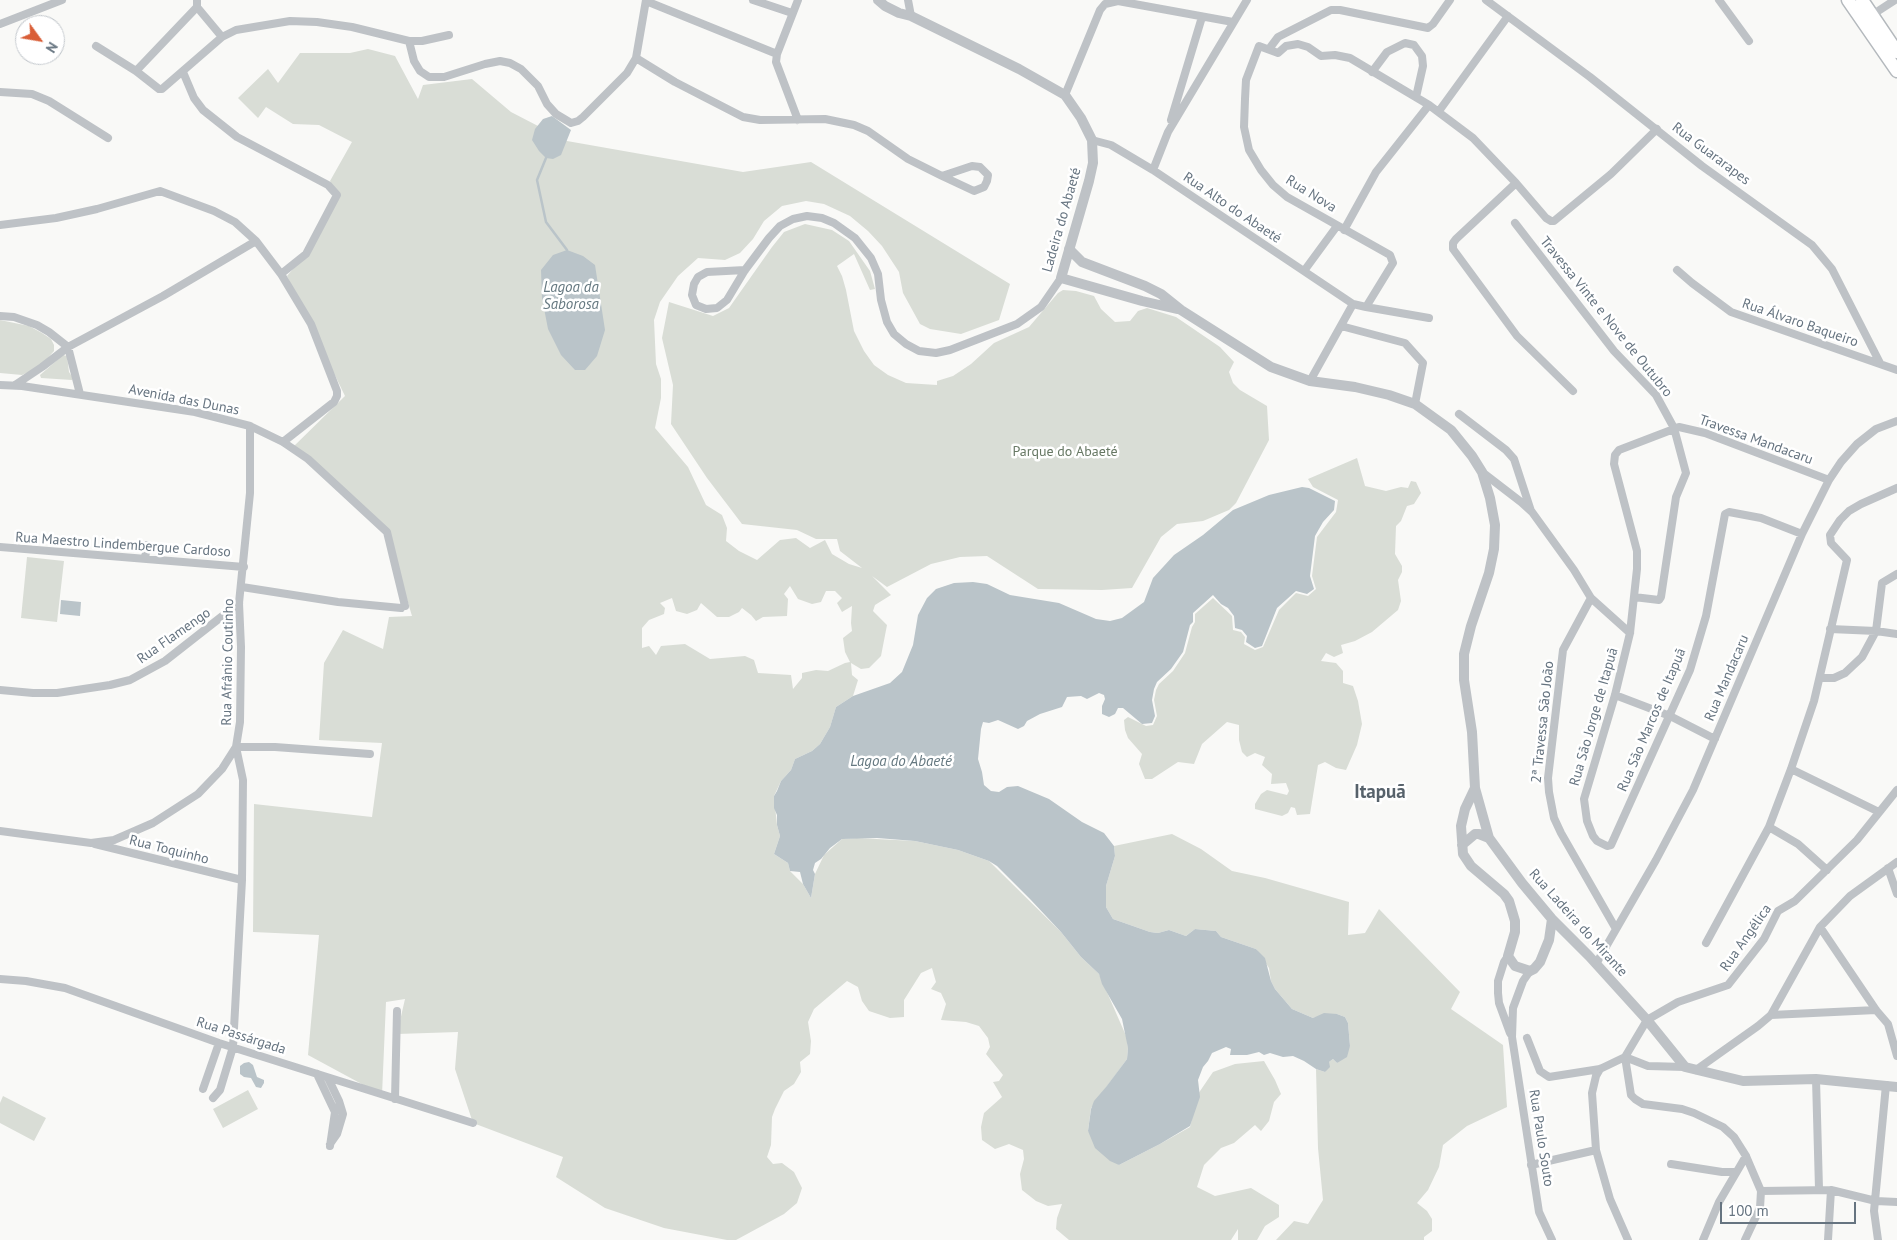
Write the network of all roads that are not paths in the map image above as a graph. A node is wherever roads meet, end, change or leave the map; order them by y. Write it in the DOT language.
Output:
graph roads {
  1 [pos="62,0"];
  2 [pos="646,0"];
  3 [pos="753,0"];
  4 [pos="798,0"];
  5 [pos="878,0"];
  6 [pos="908,0"];
  7 [pos="1247,0"];
  8 [pos="1450,0"];
  9 [pos="1486,0"];
  10 [pos="1719,0"];
  11 [pos="1848,0"];
  12 [pos="1862,0"];
  13 [pos="1895,0"];
  14 [pos="40,3"];
  15 [pos="197,3"];
  16 [pos="792,14"];
  17 [pos="1872,15"];
  18 [pos="911,16"];
  19 [pos="1508,16"];
  20 [pos="1202,17"];
  21 [pos="1233,22"];
  22 [pos="0,24"];
  23 [pos="449,35"];
  24 [pos="222,37"];
  25 [pos="409,41"];
  26 [pos="1748,42"];
  27 [pos="96,46"];
  28 [pos="1269,50"];
  29 [pos="1897,52"];
  30 [pos="777,54"];
  31 [pos="636,58"];
  32 [pos="136,71"];
  33 [pos="1897,71"];
  34 [pos="183,72"];
  35 [pos="1372,72"];
  36 [pos="0,92"];
  37 [pos="1064,95"];
  38 [pos="1416,98"];
  39 [pos="1429,105"];
  40 [pos="1439,111"];
  41 [pos="798,120"];
  42 [pos="1657,129"];
  43 [pos="1168,132"];
  44 [pos="108,138"];
  45 [pos="1092,140"];
  46 [pos="1153,170"];
  47 [pos="942,176"];
  48 [pos="1516,183"];
  49 [pos="1515,223"];
  50 [pos="0,225"];
  51 [pos="1340,228"];
  52 [pos="256,241"];
  53 [pos="1069,249"];
  54 [pos="745,270"];
  55 [pos="1676,270"];
  56 [pos="1304,271"];
  57 [pos="280,274"];
  58 [pos="1061,278"];
  59 [pos="1145,286"];
  60 [pos="1142,301"];
  61 [pos="1353,304"];
  62 [pos="1366,307"];
  63 [pos="1181,310"];
  64 [pos="0,316"];
  65 [pos="1430,318"];
  66 [pos="1341,326"];
  67 [pos="68,347"];
  68 [pos="1880,363"];
  69 [pos="1897,370"];
  70 [pos="1310,381"];
  71 [pos="0,385"];
  72 [pos="15,385"];
  73 [pos="1573,391"];
  74 [pos="80,394"];
  75 [pos="1416,404"];
  76 [pos="1459,414"];
  77 [pos="1896,424"];
  78 [pos="250,426"];
  79 [pos="1674,428"];
  80 [pos="283,442"];
  81 [pos="1482,472"];
  82 [pos="1828,480"];
  83 [pos="1897,488"];
  84 [pos="1532,512"];
  85 [pos="1802,534"];
  86 [pos="147,545"];
  87 [pos="0,548"];
  88 [pos="145,559"];
  89 [pos="244,566"];
  90 [pos="1897,574"];
  91 [pos="242,587"];
  92 [pos="1634,596"];
  93 [pos="1591,598"];
  94 [pos="239,603"];
  95 [pos="1830,629"];
  96 [pos="1876,631"];
  97 [pos="1630,633"];
  98 [pos="1897,634"];
  99 [pos="1821,678"];
  100 [pos="0,690"];
  101 [pos="1615,695"];
  102 [pos="1670,716"];
  103 [pos="1715,739"];
  104 [pos="236,747"];
  105 [pos="370,754"];
  106 [pos="1792,769"];
  107 [pos="1475,788"];
  108 [pos="1897,790"];
  109 [pos="1584,809"];
  110 [pos="1879,812"];
  111 [pos="1769,827"];
  112 [pos="0,831"];
  113 [pos="1489,838"];
  114 [pos="91,843"];
  115 [pos="1462,845"];
  116 [pos="1897,862"];
  117 [pos="1888,868"];
  118 [pos="1827,870"];
  119 [pos="242,880"];
  120 [pos="1897,894"];
  121 [pos="1552,919"];
  122 [pos="1820,927"];
  123 [pos="1616,929"];
  124 [pos="1706,944"];
  125 [pos="1508,956"];
  126 [pos="1596,964"];
  127 [pos="1530,971"];
  128 [pos="0,980"];
  129 [pos="1876,1010"];
  130 [pos="397,1011"];
  131 [pos="1771,1015"];
  132 [pos="1647,1020"];
  133 [pos="1512,1038"];
  134 [pos="1527,1038"];
  135 [pos="219,1042"];
  136 [pos="233,1047"];
  137 [pos="1897,1056"];
  138 [pos="1625,1057"];
  139 [pos="1685,1067"];
  140 [pos="1600,1069"];
  141 [pos="1696,1070"];
  142 [pos="317,1074"];
  143 [pos="328,1078"];
  144 [pos="1816,1079"];
  145 [pos="1886,1085"];
  146 [pos="1897,1087"];
  147 [pos="203,1089"];
  148 [pos="213,1098"];
  149 [pos="395,1099"];
  150 [pos="473,1123"];
  151 [pos="1596,1150"];
  152 [pos="1746,1156"];
  153 [pos="1671,1164"];
  154 [pos="1531,1165"];
  155 [pos="1736,1172"];
  156 [pos="1819,1189"];
  157 [pos="1831,1190"];
  158 [pos="1762,1192"];
  159 [pos="1876,1201"];
  160 [pos="1897,1202"];
  161 [pos="1552,1240"];
  162 [pos="1628,1240"];
  163 [pos="1703,1240"];
  164 [pos="1745,1240"];
  165 [pos="1828,1240"];
  166 [pos="1878,1240"];
  1 -- 14 [label="street"];
  2 -- 30 [label="street"];
  2 -- 31 [label="street"];
  3 -- 16 [label="street"];
  4 -- 16 [label="street"];
  5 -- 18 [label="street, Ladeira do Abaeté"];
  6 -- 18 [label="street"];
  7 -- 21 [label="street"];
  8 -- 28 [label="street"];
  9 -- 19 [label="street, Rua Guararapes"];
  10 -- 26 [label="street"];
  11 -- 33 [label="main road"];
  12 -- 17 [label="main road"];
  13 -- 17 [label="street"];
  14 -- 22 [label="street"];
  15 -- 24 [label="street"];
  15 -- 32 [label="street"];
  16 -- 30 [label="street"];
  17 -- 29 [label="main road"];
  18 -- 37 [label="street, Ladeira do Abaeté"];
  19 -- 40 [label="street"];
  19 -- 42 [label="street, Rua Guararapes"];
  20 -- 21 [label="street"];
  20 -- 37 [label="street"];
  20 -- 43 [label="street"];
  21 -- 43 [label="street"];
  23 -- 25 [label="street"];
  24 -- 25 [label="street"];
  24 -- 34 [label="street"];
  25 -- 31 [label="street"];
  27 -- 32 [label="street"];
  28 -- 35 [label="street"];
  28 -- 51 [label="street, Rua Nova"];
  30 -- 41 [label="street"];
  31 -- 41 [label="street"];
  32 -- 34 [label="street"];
  34 -- 57 [label="street"];
  35 -- 38 [label="street"];
  35 -- 38 [label="street"];
  36 -- 44 [label="street"];
  37 -- 45 [label="street, Ladeira do Abaeté"];
  38 -- 39 [label="street"];
  39 -- 40 [label="street"];
  39 -- 51 [label="street"];
  40 -- 48 [label="street"];
  41 -- 47 [label="street"];
  42 -- 48 [label="street"];
  42 -- 68 [label="street, Rua Guararapes"];
  43 -- 46 [label="street"];
  45 -- 46 [label="street, Rua Alto do Abaeté"];
  45 -- 53 [label="street, Ladeira do Abaeté"];
  46 -- 56 [label="street, Rua Alto do Abaeté"];
  47 -- 47 [label="street"];
  48 -- 73 [label="street"];
  49 -- 79 [label="street, Travessa Vinte e Nove de Outubro"];
  50 -- 52 [label="street"];
  51 -- 56 [label="street, Rua Nova"];
  51 -- 62 [label="street, Rua Nova"];
  52 -- 57 [label="street"];
  52 -- 67 [label="street"];
  53 -- 58 [label="street, Ladeira do Abaeté"];
  53 -- 59 [label="street, Rua Ladeira do Mirante"];
  54 -- 54 [label="street, Ladeira do Abaeté"];
  54 -- 58 [label="street, Ladeira do Abaeté"];
  55 -- 68 [label="street, Rua Álvaro Baqueiro"];
  56 -- 61 [label="street, Rua Alto do Abaeté"];
  57 -- 80 [label="street"];
  58 -- 60 [label="street, Rua Ladeira do Mirante"];
  59 -- 60 [label="street"];
  59 -- 63 [label="street, Rua Ladeira do Mirante"];
  60 -- 63 [label="street, Rua Ladeira do Mirante"];
  61 -- 62 [label="street"];
  61 -- 66 [label="street"];
  62 -- 65 [label="street"];
  63 -- 70 [label="street, Rua Ladeira do Mirante"];
  64 -- 67 [label="street"];
  66 -- 70 [label="street"];
  66 -- 75 [label="street"];
  67 -- 72 [label="street"];
  67 -- 74 [label="street"];
  68 -- 69 [label="street, Rua Álvaro Baqueiro"];
  70 -- 75 [label="street, Rua Ladeira do Mirante"];
  71 -- 72 [label="street, Avenida das Dunas"];
  72 -- 74 [label="street, Avenida das Dunas"];
  74 -- 78 [label="street, Avenida das Dunas"];
  75 -- 81 [label="street, Rua Ladeira do Mirante"];
  76 -- 84 [label="street"];
  77 -- 82 [label="street, Rua Mandacaru"];
  78 -- 80 [label="street, Avenida das Dunas"];
  78 -- 89 [label="street, Rua Afrânio Coutinho"];
  79 -- 82 [label="street, Travessa Mandacaru"];
  79 -- 92 [label="street, Travessa Vinte e Nove de Outubro"];
  79 -- 92 [label="street, Rua São Jorge de Itapuã"];
  80 -- 91 [label="street, Avenida das Dunas"];
  81 -- 84 [label="street, Rua São Jorge de Itapuã"];
  81 -- 107 [label="street, Rua Ladeira do Mirante"];
  82 -- 85 [label="street, Rua Mandacaru"];
  83 -- 95 [label="street"];
  84 -- 93 [label="street, Rua São Jorge de Itapuã"];
  85 -- 102 [label="street, Rua São Marcos de Itapuã"];
  85 -- 103 [label="street, Rua Mandacaru"];
  86 -- 88 [label="street"];
  87 -- 88 [label="street, Rua Maestro Lindembergue Cardoso"];
  88 -- 89 [label="street, Rua Maestro Lindembergue Cardoso"];
  89 -- 91 [label="street, Rua Afrânio Coutinho"];
  90 -- 96 [label="street"];
  91 -- 94 [label="street, Rua Afrânio Coutinho"];
  92 -- 97 [label="street, Rua São Jorge de Itapuã"];
  93 -- 97 [label="street, Rua São Jorge de Itapuã"];
  93 -- 123 [label="street, 2ª Travessa São João"];
  94 -- 100 [label="street, Rua Flamengo"];
  94 -- 104 [label="street, Rua Afrânio Coutinho"];
  95 -- 96 [label="street"];
  95 -- 99 [label="street"];
  96 -- 98 [label="street"];
  96 -- 99 [label="street"];
  97 -- 101 [label="street, Rua São Jorge de Itapuã"];
  99 -- 106 [label="street"];
  101 -- 102 [label="street"];
  101 -- 109 [label="street, Rua São Jorge de Itapuã"];
  102 -- 103 [label="street"];
  102 -- 109 [label="street, Rua São Marcos de Itapuã"];
  103 -- 123 [label="street, Rua Mandacaru"];
  104 -- 105 [label="street"];
  104 -- 114 [label="street"];
  104 -- 119 [label="street, Rua Afrânio Coutinho"];
  106 -- 110 [label="street"];
  106 -- 111 [label="street"];
  107 -- 113 [label="street, Rua Ladeira do Mirante"];
  107 -- 115 [label="street, Rua Paulo Souto"];
  108 -- 110 [label="street, Rua Angélica"];
  110 -- 118 [label="street, Rua Angélica"];
  111 -- 118 [label="street"];
  111 -- 124 [label="street"];
  112 -- 114 [label="street"];
  113 -- 115 [label="street"];
  113 -- 121 [label="street, Rua Ladeira do Mirante"];
  114 -- 119 [label="street, Rua Toquinho"];
  115 -- 125 [label="street, Rua Paulo Souto"];
  116 -- 117 [label="street"];
  117 -- 120 [label="street"];
  117 -- 122 [label="street"];
  118 -- 132 [label="street, Rua Angélica"];
  119 -- 136 [label="street, Rua Afrânio Coutinho"];
  121 -- 126 [label="street, Rua Ladeira do Mirante"];
  121 -- 127 [label="street, Rua Paulo Souto"];
  122 -- 129 [label="street"];
  122 -- 131 [label="street"];
  123 -- 126 [label="street, Rua Mandacaru"];
  125 -- 127 [label="street"];
  125 -- 133 [label="street, Rua Paulo Souto"];
  126 -- 132 [label="street, Rua Ladeira do Mirante"];
  127 -- 133 [label="street, Rua Paulo Souto"];
  128 -- 135 [label="street, Rua Passárgada"];
  129 -- 131 [label="street"];
  129 -- 137 [label="street"];
  130 -- 149 [label="street"];
  131 -- 141 [label="street"];
  132 -- 138 [label="street, Rua Angélica"];
  132 -- 139 [label="street, Rua Ladeira do Mirante"];
  133 -- 154 [label="street, Rua Paulo Souto"];
  134 -- 140 [label="street"];
  135 -- 136 [label="street, Rua Passárgada"];
  135 -- 147 [label="street"];
  136 -- 142 [label="street, Rua Passárgada"];
  136 -- 148 [label="street, Rua Afrânio Coutinho"];
  138 -- 139 [label="street"];
  138 -- 140 [label="street"];
  138 -- 152 [label="street"];
  139 -- 141 [label="street"];
  140 -- 151 [label="street"];
  141 -- 144 [label="street"];
  142 -- 143 [label="street, Rua Passárgada"];
  142 -- 143 [label="street"];
  143 -- 149 [label="street, Rua Passárgada"];
  144 -- 145 [label="street"];
  144 -- 156 [label="street"];
  145 -- 146 [label="street"];
  145 -- 159 [label="street"];
  149 -- 150 [label="street, Rua Passárgada"];
  151 -- 154 [label="street"];
  151 -- 162 [label="street"];
  152 -- 155 [label="street"];
  152 -- 158 [label="street"];
  153 -- 155 [label="street"];
  154 -- 161 [label="street, Rua Paulo Souto"];
  155 -- 163 [label="street"];
  156 -- 157 [label="street"];
  156 -- 158 [label="street"];
  157 -- 159 [label="street"];
  157 -- 165 [label="street"];
  158 -- 164 [label="street"];
  159 -- 160 [label="street"];
  159 -- 166 [label="street"];
}
